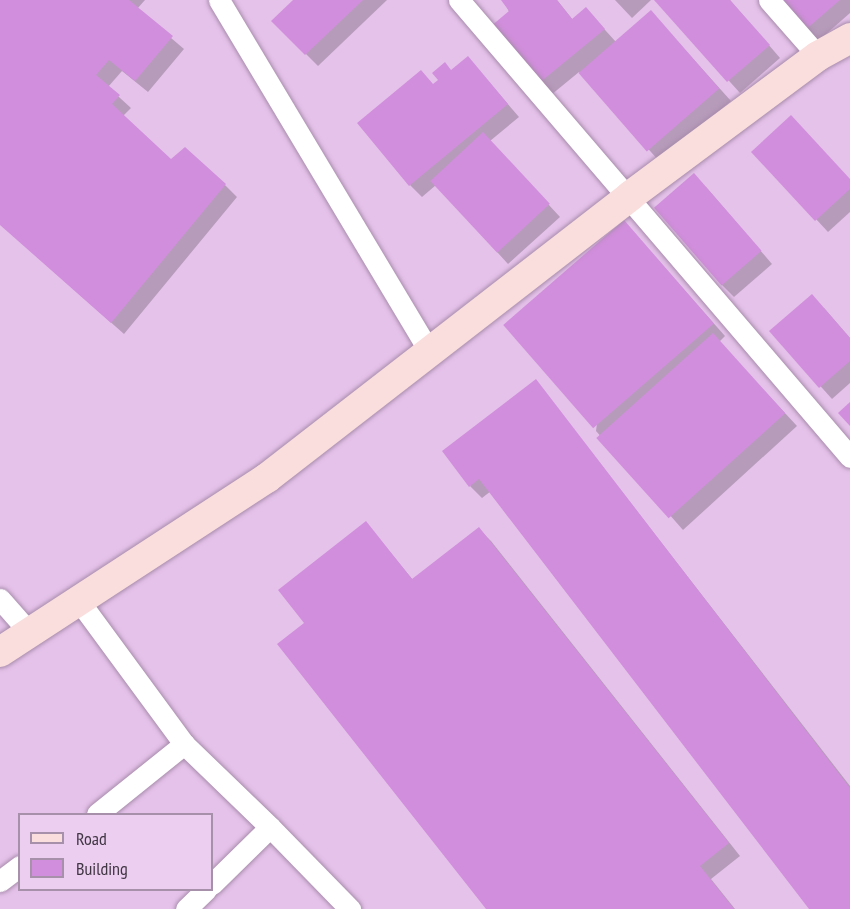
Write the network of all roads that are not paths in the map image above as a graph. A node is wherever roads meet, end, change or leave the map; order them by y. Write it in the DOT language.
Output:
graph roads {
  1 [pos="219,0"];
  2 [pos="459,0"];
  3 [pos="769,0"];
  4 [pos="850,39"];
  5 [pos="818,56"];
  6 [pos="630,196"];
  7 [pos="430,352"];
  8 [pos="850,457"];
  9 [pos="0,599"];
  10 [pos="79,601"];
  11 [pos="30,633"];
  12 [pos="0,652"];
  13 [pos="184,744"];
  14 [pos="99,813"];
  15 [pos="270,827"];
  16 [pos="18,868"];
  17 [pos="0,881"];
  18 [pos="213,883"];
  19 [pos="205,891"];
  20 [pos="190,908"];
  21 [pos="350,909"];
  1 -- 7 [label="street"];
  2 -- 6 [label="street"];
  3 -- 5 [label="street"];
  4 -- 5 [label="street"];
  5 -- 6 [label="street"];
  6 -- 7 [label="street"];
  6 -- 8 [label="street"];
  7 -- 10 [label="street"];
  9 -- 11 [label="street"];
  10 -- 11 [label="street"];
  10 -- 13 [label="street"];
  11 -- 12 [label="street"];
  13 -- 14 [label="street"];
  13 -- 15 [label="street"];
  15 -- 18 [label="street"];
  15 -- 21 [label="street"];
  16 -- 17 [label="street"];
  19 -- 20 [label="street"];
}
